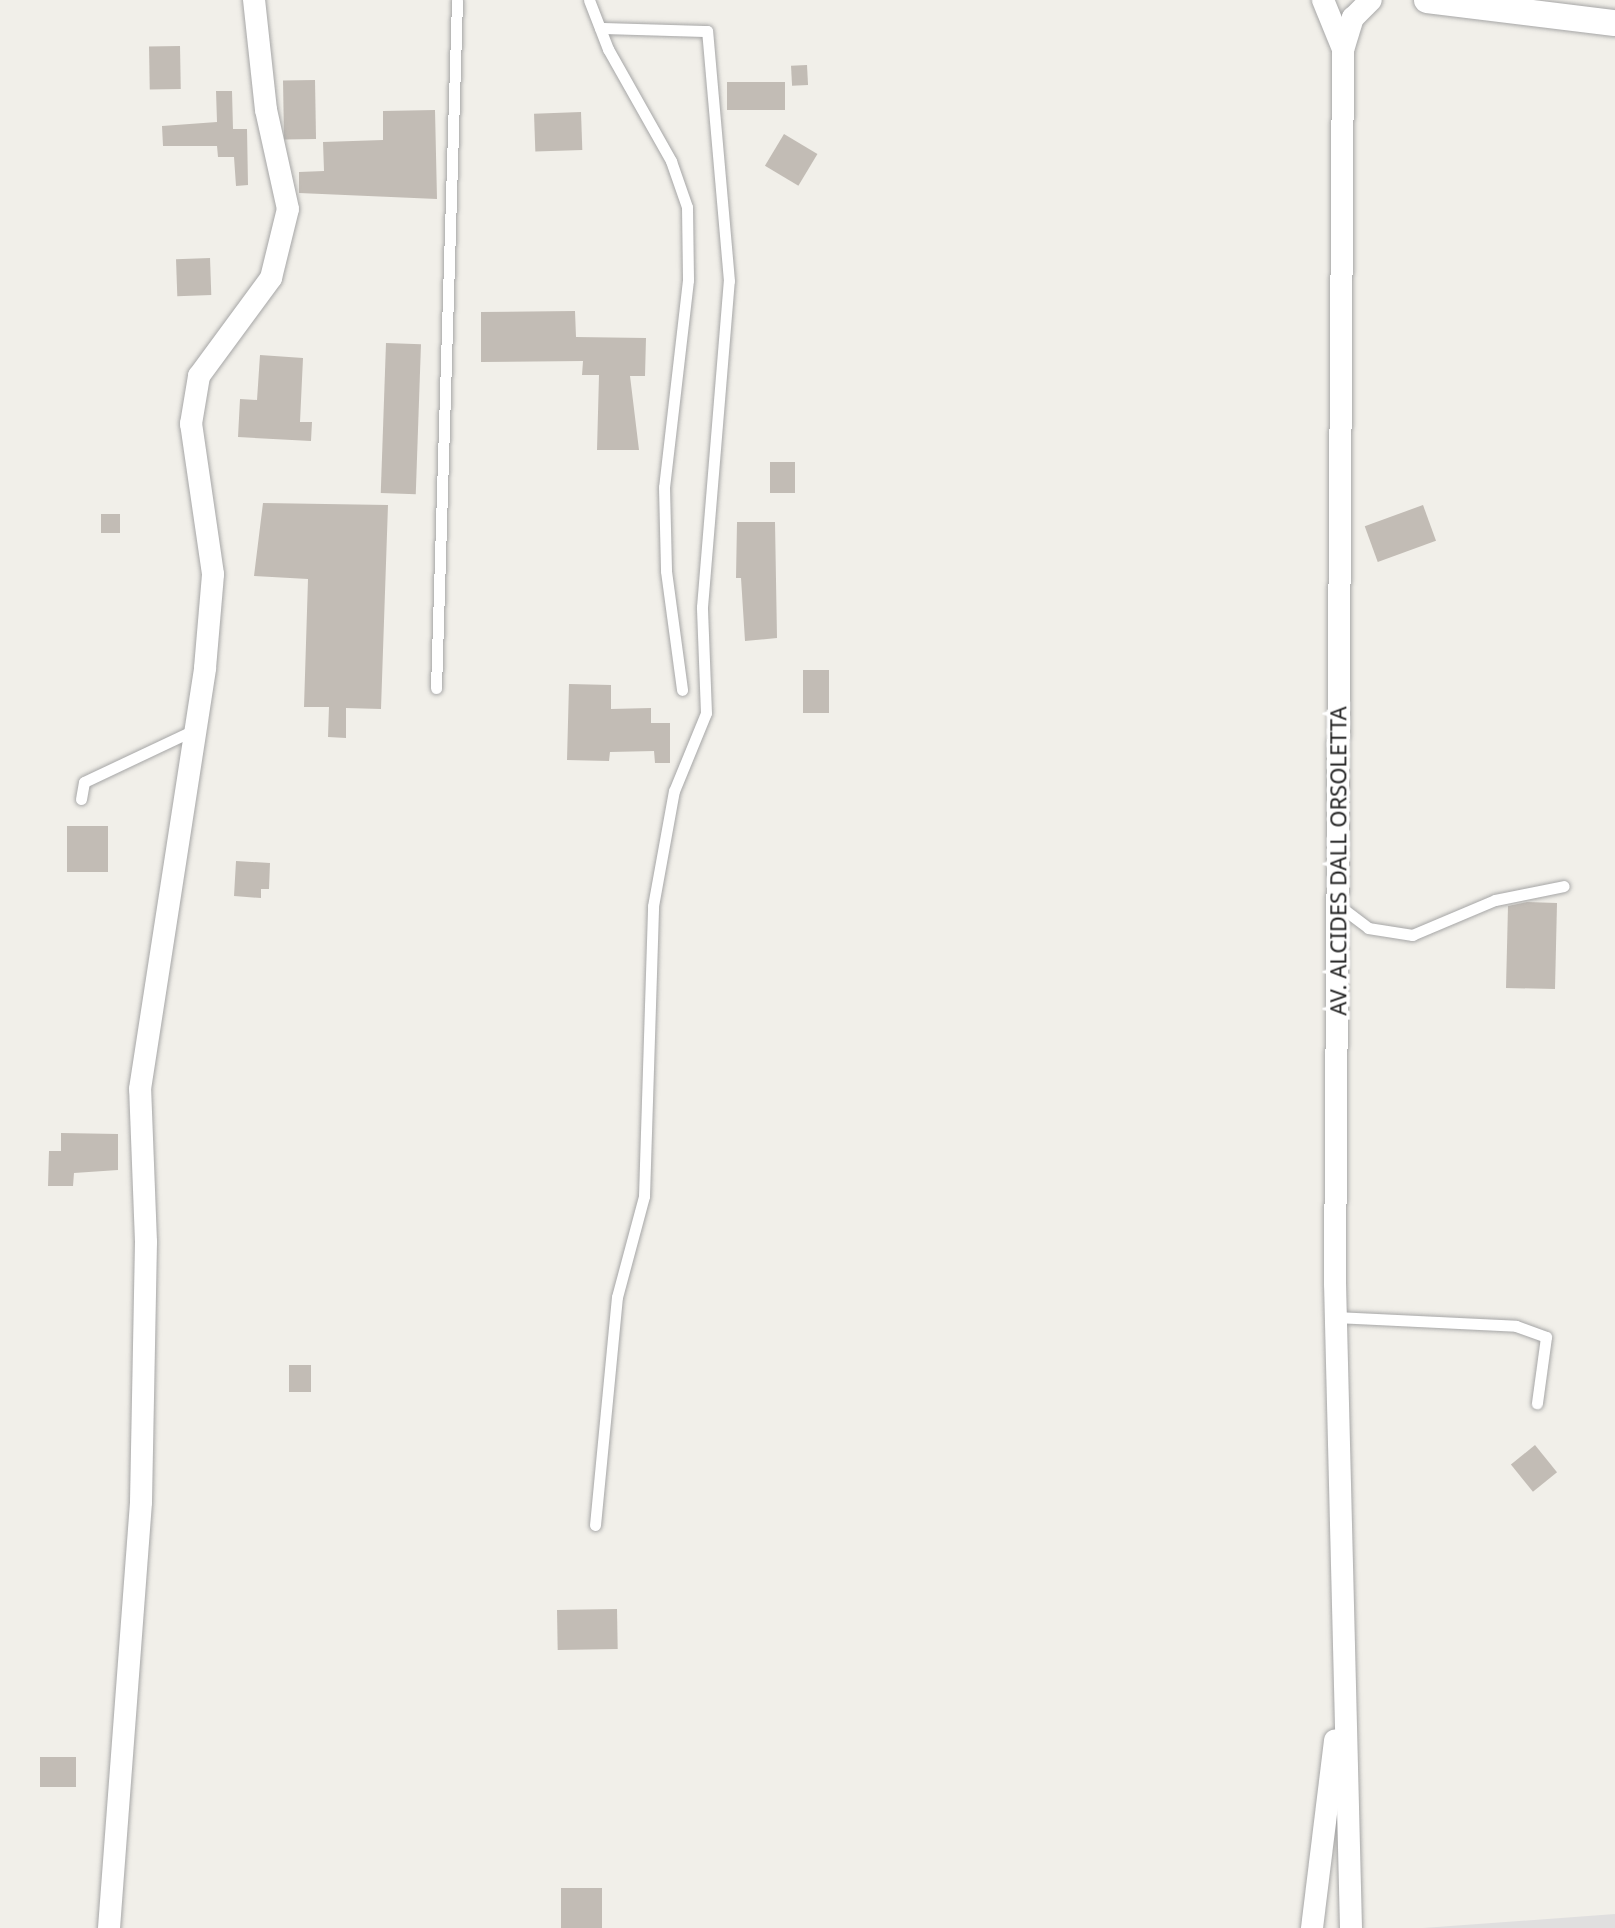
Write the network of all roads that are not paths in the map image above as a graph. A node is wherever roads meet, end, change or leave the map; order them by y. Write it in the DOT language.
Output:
graph roads {
  1 [pos="254,0"];
  2 [pos="457,0"];
  3 [pos="589,0"];
  4 [pos="1323,0"];
  5 [pos="1371,0"];
  6 [pos="1427,0"];
  7 [pos="1565,0"];
  8 [pos="1513,6"];
  9 [pos="1603,23"];
  10 [pos="600,28"];
  11 [pos="1343,50"];
  12 [pos="436,688"];
  13 [pos="682,690"];
  14 [pos="194,730"];
  15 [pos="81,799"];
  16 [pos="1564,886"];
  17 [pos="1337,905"];
  18 [pos="1335,1317"];
  19 [pos="1537,1403"];
  20 [pos="595,1525"];
  21 [pos="1341,1671"];
  22 [pos="109,1928"];
  23 [pos="1312,1928"];
  24 [pos="1351,1928"];
  1 -- 14 [label="street"];
  2 -- 12 [label="lane"];
  3 -- 10 [label="lane"];
  4 -- 11 [label="street"];
  5 -- 11 [label="street"];
  6 -- 8 [label="street"];
  7 -- 9 [label="street"];
  8 -- 9 [label="street"];
  10 -- 13 [label="lane"];
  10 -- 20 [label="lane"];
  11 -- 17 [label="street, AV. ALCIDES DALL ORSOLETTA"];
  14 -- 15 [label="lane"];
  14 -- 22 [label="street"];
  16 -- 17 [label="lane"];
  17 -- 18 [label="street, AV. ALCIDES DALL ORSOLETTA"];
  18 -- 19 [label="lane"];
  18 -- 21 [label="street, AV. ALCIDES DALL ORSOLETTA"];
  21 -- 23 [label="street"];
  21 -- 24 [label="street"];
}
